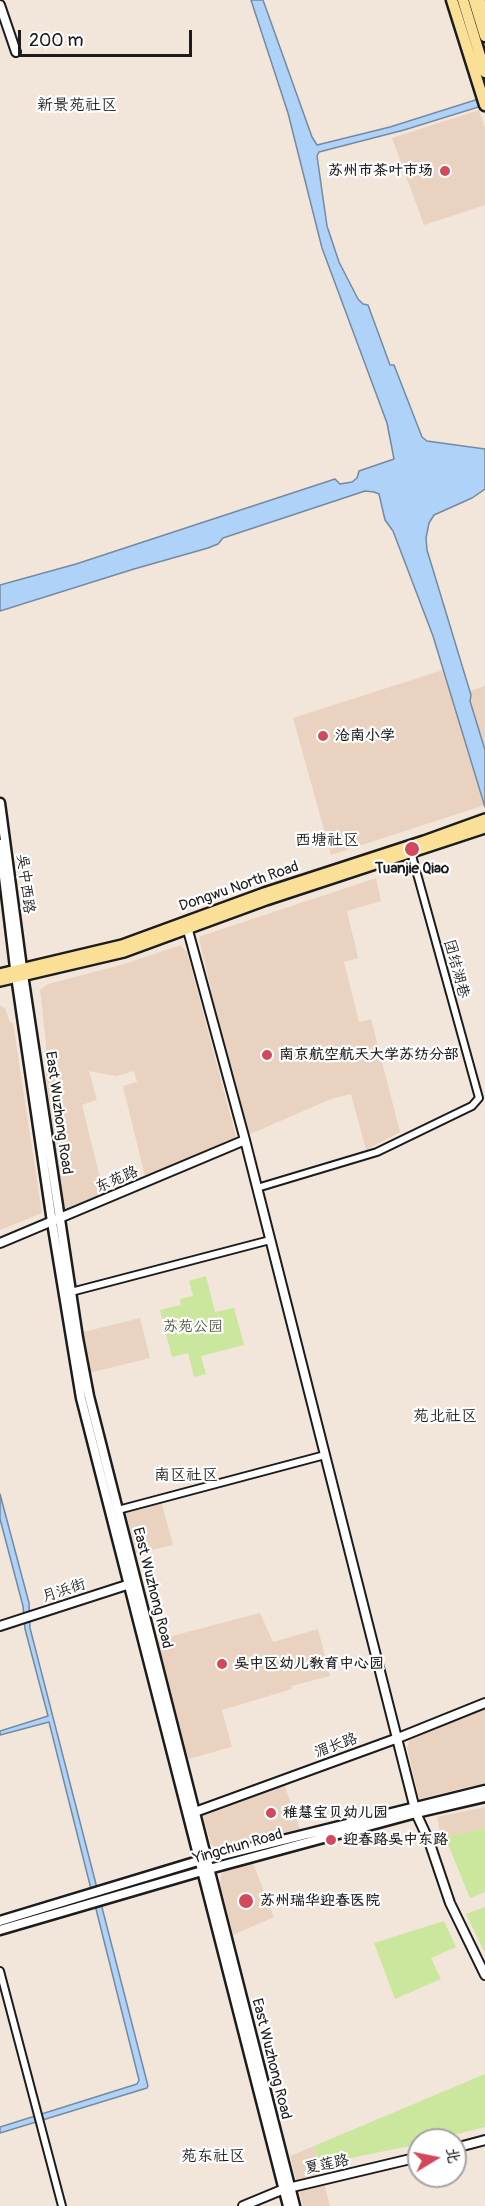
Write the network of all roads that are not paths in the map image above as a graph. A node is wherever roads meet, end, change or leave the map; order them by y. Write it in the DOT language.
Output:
graph roads {
  1 [pos="452,0"];
  2 [pos="458,0"];
  3 [pos="463,0"];
  4 [pos="474,0"];
  5 [pos="480,0"];
  6 [pos="0,5"];
  7 [pos="485,16"];
  8 [pos="485,36"];
  9 [pos="16,52"];
  10 [pos="485,72"];
  11 [pos="485,91"];
  12 [pos="485,105"];
  13 [pos="0,803"];
  14 [pos="485,819"];
  15 [pos="485,828"];
  16 [pos="0,844"];
  17 [pos="410,850"];
  18 [pos="187,925"];
  19 [pos="19,972"];
  20 [pos="0,974"];
  21 [pos="0,981"];
  22 [pos="245,1140"];
  23 [pos="257,1188"];
  24 [pos="56,1220"];
  25 [pos="270,1240"];
  26 [pos="0,1243"];
  27 [pos="71,1292"];
  28 [pos="325,1455"];
  29 [pos="118,1510"];
  30 [pos="132,1583"];
  31 [pos="0,1626"];
  32 [pos="485,1703"];
  33 [pos="398,1738"];
  34 [pos="485,1790"];
  35 [pos="485,1797"];
  36 [pos="415,1809"];
  37 [pos="195,1812"];
  38 [pos="203,1860"];
  39 [pos="205,1870"];
  40 [pos="98,1896"];
  41 [pos="0,1921"];
  42 [pos="0,1930"];
  43 [pos="0,1971"];
  44 [pos="485,1975"];
  45 [pos="485,2140"];
  46 [pos="467,2145"];
  47 [pos="407,2160"];
  48 [pos="287,2188"];
  49 [pos="62,2206"];
  50 [pos="243,2206"];
  51 [pos="288,2206"];
  52 [pos="295,2206"];
  1 -- 12 [label="highway"];
  2 -- 11 [label="main road"];
  3 -- 10 [label="highway"];
  4 -- 8 [label="highway"];
  5 -- 7 [label="main road"];
  6 -- 9 [label="street"];
  13 -- 19 [label="main road, 吴中西路"];
  14 -- 17 [label="main road, Dongwu North Road"];
  15 -- 17 [label="main road, Dongwu North Road"];
  16 -- 19 [label="main road, 吴中西路"];
  17 -- 18 [label="main road, Dongwu North Road"];
  17 -- 23 [label="street, 团结湖巷"];
  18 -- 19 [label="main road, Dongwu North Road"];
  18 -- 22 [label="street"];
  19 -- 20 [label="main road, Dongwu North Road"];
  19 -- 21 [label="main road, Dongwu North Road"];
  19 -- 24 [label="main road, East Wuzhong Road"];
  22 -- 23 [label="street"];
  22 -- 24 [label="street, 东苑路"];
  23 -- 25 [label="street"];
  24 -- 26 [label="street, 东苑路"];
  24 -- 27 [label="main road, East Wuzhong Road"];
  24 -- 30 [label="main road, East Wuzhong Road"];
  25 -- 27 [label="street"];
  25 -- 28 [label="street"];
  27 -- 29 [label="main road, East Wuzhong Road"];
  28 -- 29 [label="street"];
  28 -- 33 [label="street"];
  29 -- 30 [label="main road, East Wuzhong Road"];
  30 -- 31 [label="street, 月浜街"];
  30 -- 37 [label="main road, East Wuzhong Road"];
  30 -- 38 [label="main road, East Wuzhong Road"];
  32 -- 33 [label="street, 湄长路"];
  33 -- 36 [label="street"];
  33 -- 37 [label="street, 湄长路"];
  34 -- 36 [label="main road, Yingchun Road"];
  35 -- 36 [label="main road, Yingchun Road"];
  36 -- 38 [label="main road, Yingchun Road"];
  36 -- 39 [label="main road, Yingchun Road"];
  36 -- 44 [label="street"];
  37 -- 38 [label="main road, East Wuzhong Road"];
  38 -- 39 [label="main road, East Wuzhong Road"];
  38 -- 40 [label="main road, Yingchun Road"];
  39 -- 40 [label="main road, Yingchun Road"];
  39 -- 48 [label="main road, East Wuzhong Road"];
  40 -- 41 [label="main road, Yingchun Road"];
  40 -- 42 [label="main road, Yingchun Road"];
  43 -- 49 [label="street"];
  45 -- 46 [label="street"];
  47 -- 48 [label="street, 夏莲路"];
  48 -- 50 [label="street, 夏莲路"];
  48 -- 51 [label="main road, East Wuzhong Road"];
  48 -- 52 [label="main road, East Wuzhong Road"];
}
